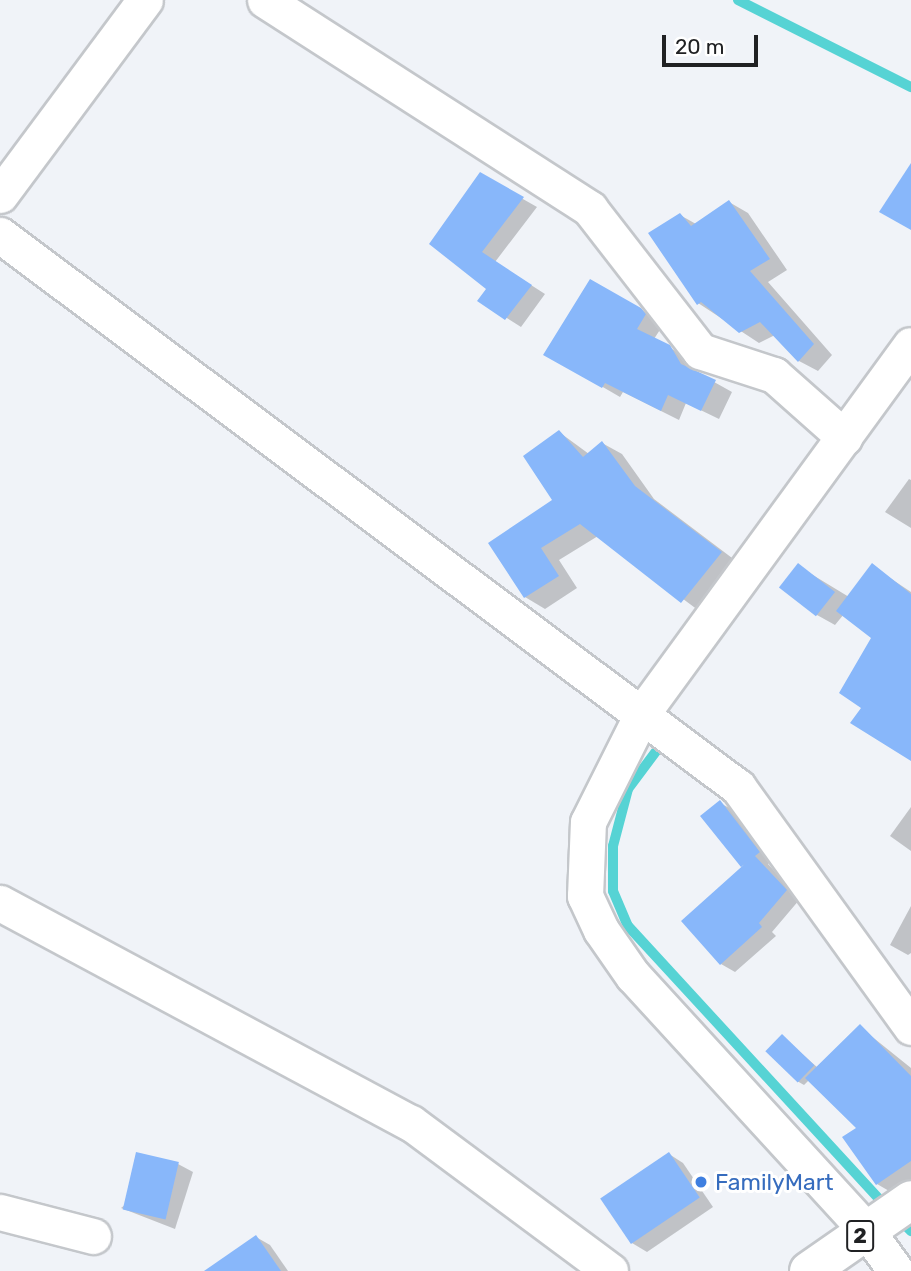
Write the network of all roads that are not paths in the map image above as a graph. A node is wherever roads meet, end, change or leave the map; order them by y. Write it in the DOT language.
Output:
graph roads {
  1 [pos="145,0"];
  2 [pos="265,0"];
  3 [pos="0,195"];
  4 [pos="0,235"];
  5 [pos="911,345"];
  6 [pos="844,437"];
  7 [pos="643,712"];
  8 [pos="0,903"];
  9 [pos="911,1027"];
  10 [pos="911,1200"];
  11 [pos="0,1212"];
  12 [pos="867,1231"];
  13 [pos="93,1236"];
  14 [pos="610,1271"];
  15 [pos="809,1271"];
  16 [pos="896,1271"];
  1 -- 3 [label="street"];
  2 -- 6 [label="street"];
  4 -- 7 [label="street"];
  5 -- 6 [label="street"];
  6 -- 7 [label="street"];
  7 -- 9 [label="street"];
  7 -- 12 [label="street"];
  8 -- 14 [label="street"];
  10 -- 12 [label="main road, 2"];
  11 -- 13 [label="street"];
  12 -- 15 [label="main road, 2"];
  12 -- 16 [label="street"];
}
